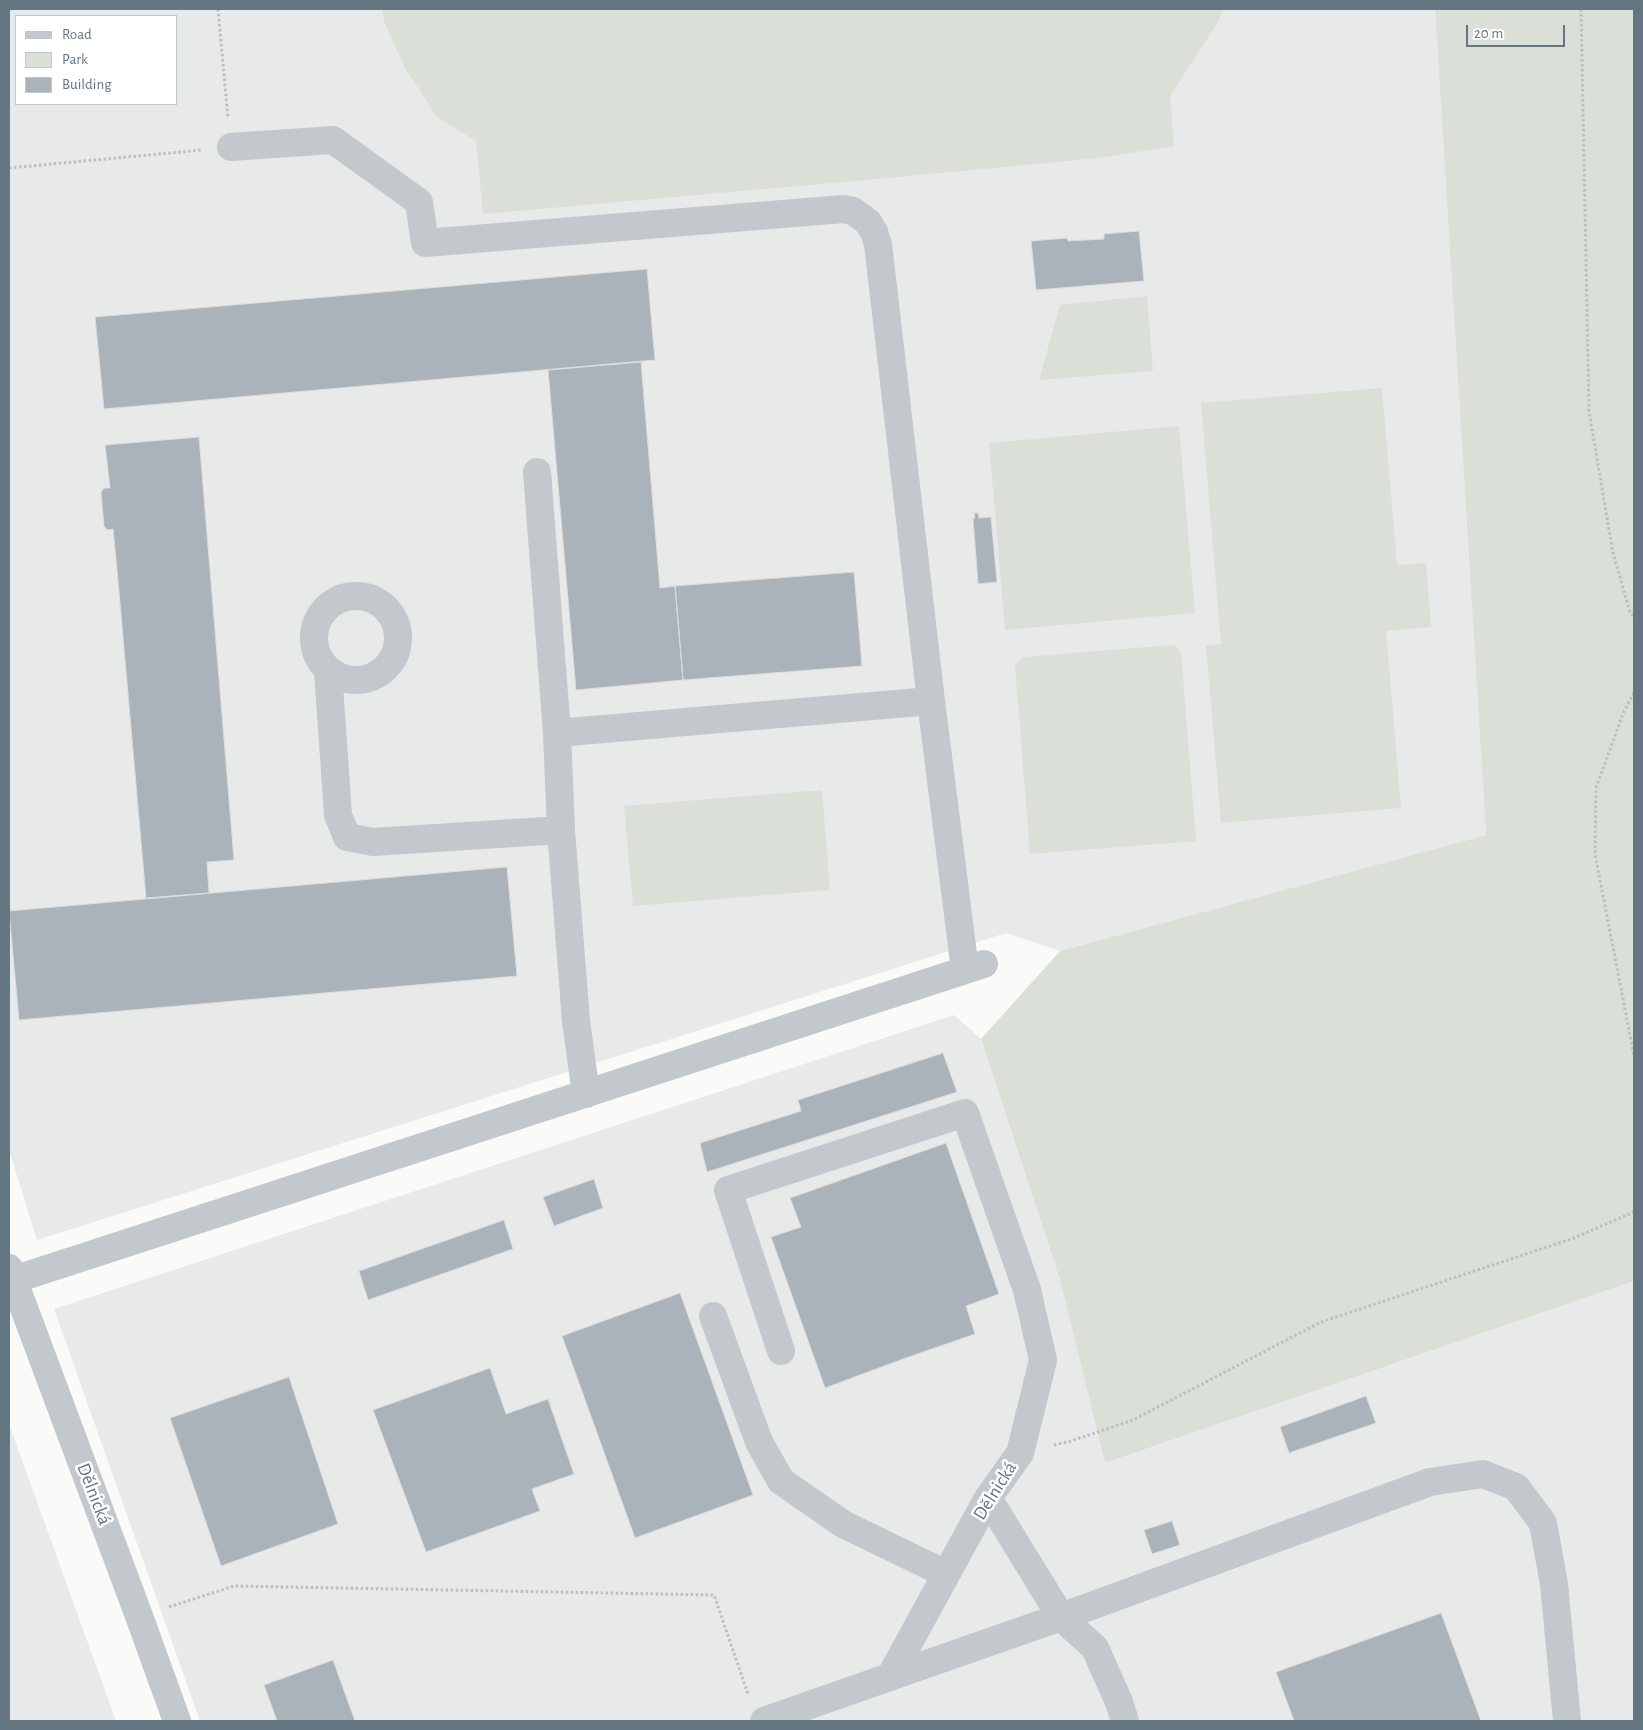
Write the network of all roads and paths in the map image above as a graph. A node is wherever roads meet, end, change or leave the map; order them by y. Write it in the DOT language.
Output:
graph roads {
  1 [pos="218,9"];
  2 [pos="1581,9"];
  3 [pos="231,148"];
  4 [pos="9,168"];
  5 [pos="537,472"];
  6 [pos="1634,617"];
  7 [pos="328,671"];
  8 [pos="1634,693"];
  9 [pos="931,701"];
  10 [pos="557,732"];
  11 [pos="561,830"];
  12 [pos="1634,1056"];
  13 [pos="586,1094"];
  14 [pos="1634,1212"];
  15 [pos="11,1274"];
  16 [pos="713,1316"];
  17 [pos="781,1350"];
  18 [pos="1020,1452"];
  19 [pos="988,1498"];
  20 [pos="946,1574"];
  21 [pos="139,1616"];
  22 [pos="1060,1617"];
  23 [pos="890,1677"];
  24 [pos="748,1694"];
  25 [pos="177,1721"];
  26 [pos="764,1721"];
  27 [pos="1125,1721"];
  28 [pos="1566,1721"];
  1 -- 3 [label="path"];
  2 -- 6 [label="path"];
  3 -- 4 [label="path"];
  3 -- 9 [label="street"];
  5 -- 10 [label="street"];
  7 -- 11 [label="street"];
  8 -- 12 [label="path"];
  9 -- 10 [label="street"];
  9 -- 13 [label="street"];
  10 -- 11 [label="street"];
  11 -- 13 [label="street"];
  13 -- 15 [label="street"];
  14 -- 18 [label="path"];
  15 -- 21 [label="street, Dělnická"];
  16 -- 20 [label="street"];
  17 -- 18 [label="street, Dělnická"];
  18 -- 19 [label="street, Dělnická"];
  19 -- 20 [label="street, Dělnická"];
  19 -- 22 [label="street"];
  20 -- 23 [label="street, Dělnická"];
  21 -- 24 [label="path"];
  21 -- 25 [label="street, Dělnická"];
  22 -- 23 [label="street"];
  22 -- 27 [label="street"];
  22 -- 28 [label="street"];
  23 -- 26 [label="street"];
}
